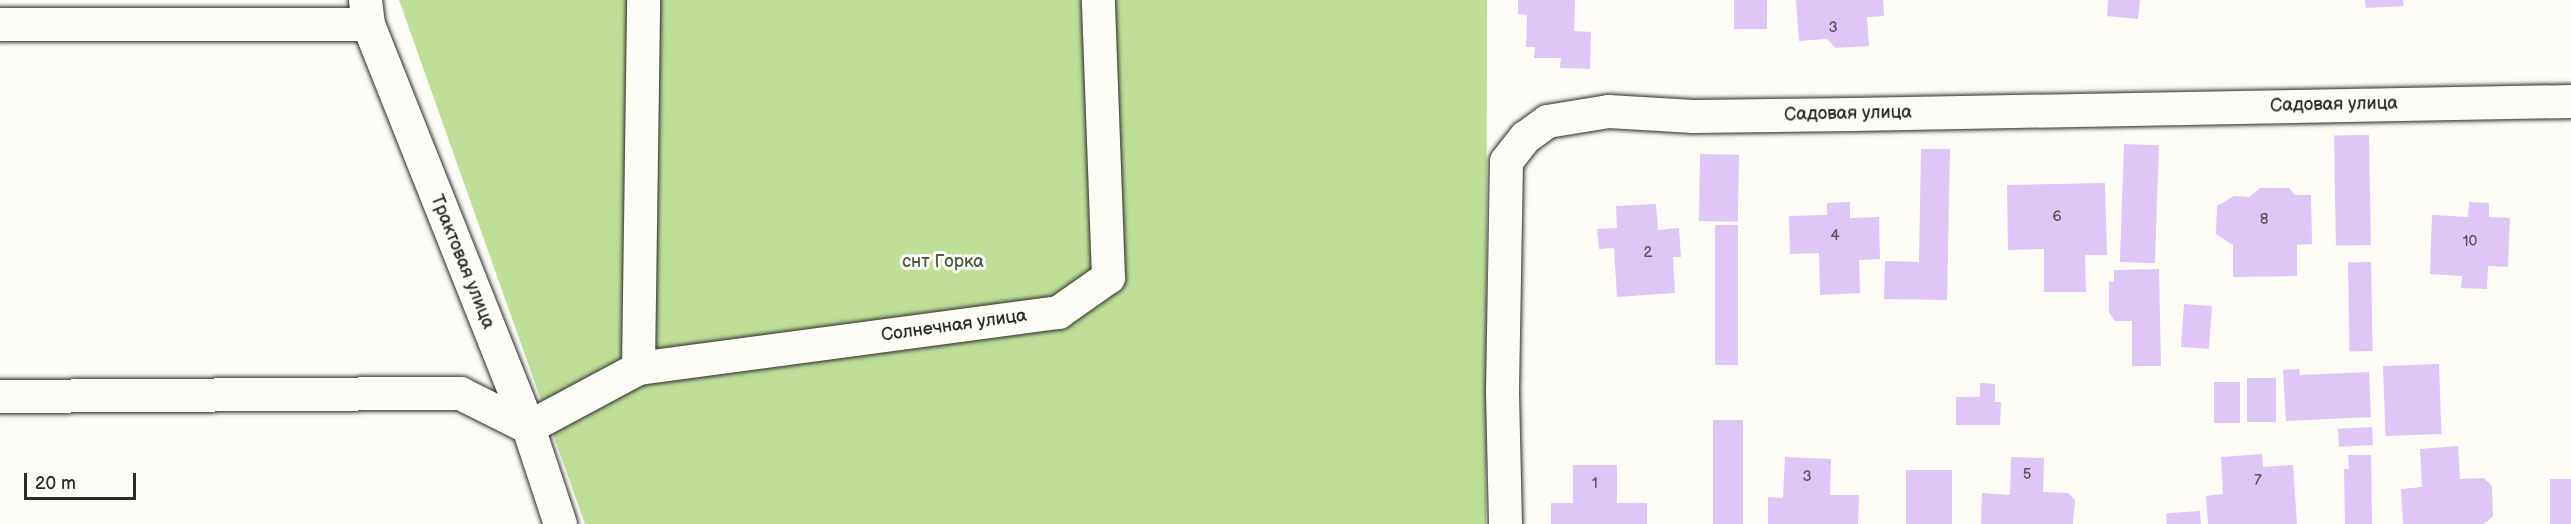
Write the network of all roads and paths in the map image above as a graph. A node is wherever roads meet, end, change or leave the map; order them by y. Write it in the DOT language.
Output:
graph roads {
  1 [pos="643,0"];
  2 [pos="1098,0"];
  3 [pos="367,12"];
  4 [pos="0,24"];
  5 [pos="2571,101"];
  6 [pos="638,368"];
  7 [pos="0,396"];
  8 [pos="528,427"];
  9 [pos="560,524"];
  10 [pos="1505,524"];
  1 -- 6 [label="street"];
  2 -- 6 [label="street, Солнечная улица"];
  3 -- 4 [label="street"];
  3 -- 8 [label="street, Трактовая улица"];
  5 -- 10 [label="street, Садовая улица"];
  6 -- 8 [label="street, Солнечная улица"];
  7 -- 8 [label="street"];
  8 -- 9 [label="street, Трактовая улица"];
}
